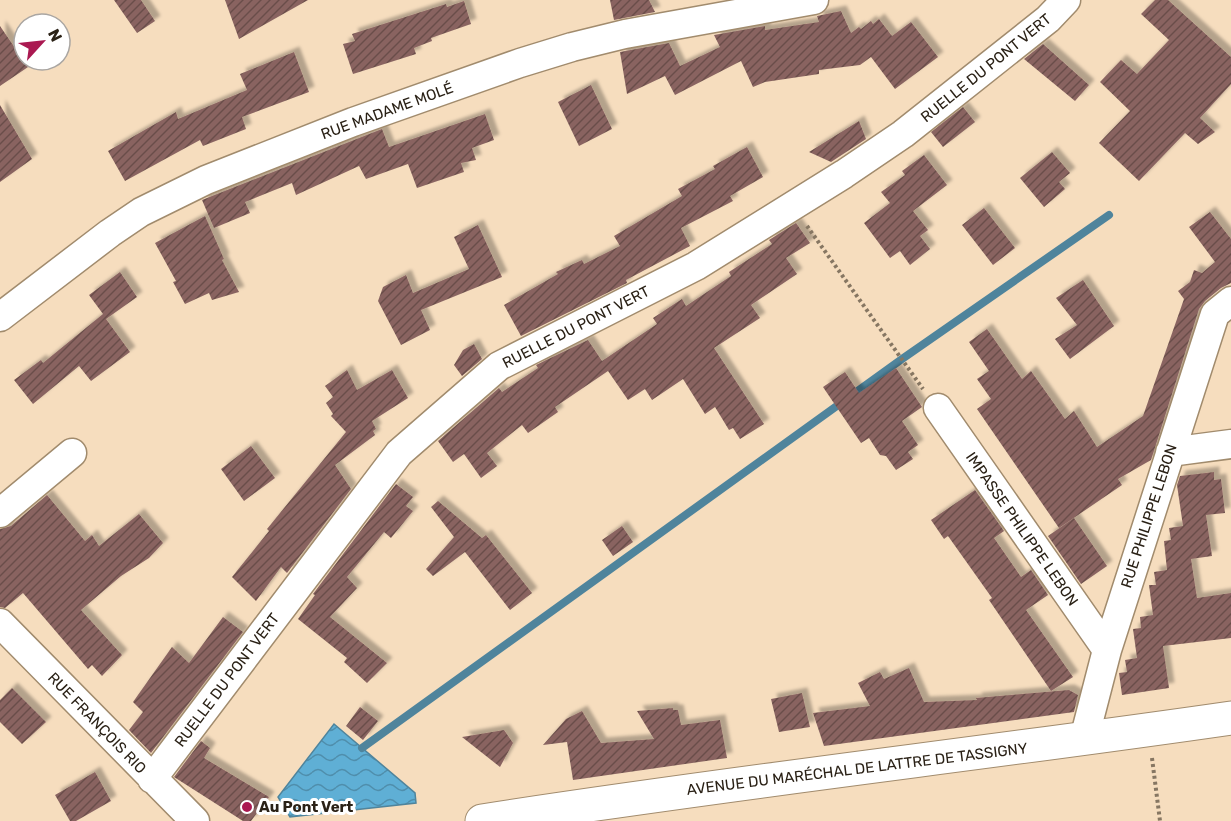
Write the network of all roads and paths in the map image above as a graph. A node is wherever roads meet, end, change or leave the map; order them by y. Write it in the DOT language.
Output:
graph roads {
  1 [pos="814,0"];
  2 [pos="1066,0"];
  3 [pos="793,206"];
  4 [pos="1231,301"];
  5 [pos="0,317"];
  6 [pos="908,367"];
  7 [pos="938,408"];
  8 [pos="1231,444"];
  9 [pos="1170,452"];
  10 [pos="72,453"];
  11 [pos="0,513"];
  12 [pos="0,623"];
  13 [pos="1107,650"];
  14 [pos="1231,718"];
  15 [pos="1084,739"];
  16 [pos="152,779"];
  17 [pos="519,818"];
  18 [pos="195,821"];
  19 [pos="483,821"];
  1 -- 5 [label="street, RUE MADAME MOLÉ"];
  2 -- 3 [label="street, RUELLE DU PONT VERT"];
  3 -- 6 [label="path"];
  3 -- 16 [label="street, RUELLE DU PONT VERT"];
  4 -- 9 [label="street, RUE PHILIPPE LEBON"];
  7 -- 13 [label="street, IMPASSE PHILIPPE LEBON"];
  8 -- 9 [label="street"];
  9 -- 13 [label="street, RUE PHILIPPE LEBON"];
  10 -- 11 [label="street"];
  12 -- 16 [label="street, RUE FRANÇOIS RIO"];
  13 -- 15 [label="street, RUE PHILIPPE LEBON"];
  14 -- 15 [label="main road, AVENUE DU MARÉCHAL DE LATTRE DE TASSIGNY"];
  15 -- 17 [label="main road, AVENUE DU MARÉCHAL DE LATTRE DE TASSIGNY"];
  16 -- 18 [label="street, RUE FRANÇOIS RIO"];
  17 -- 19 [label="main road, AVENUE DU MARÉCHAL DE LATTRE DE TASSIGNY"];
}
